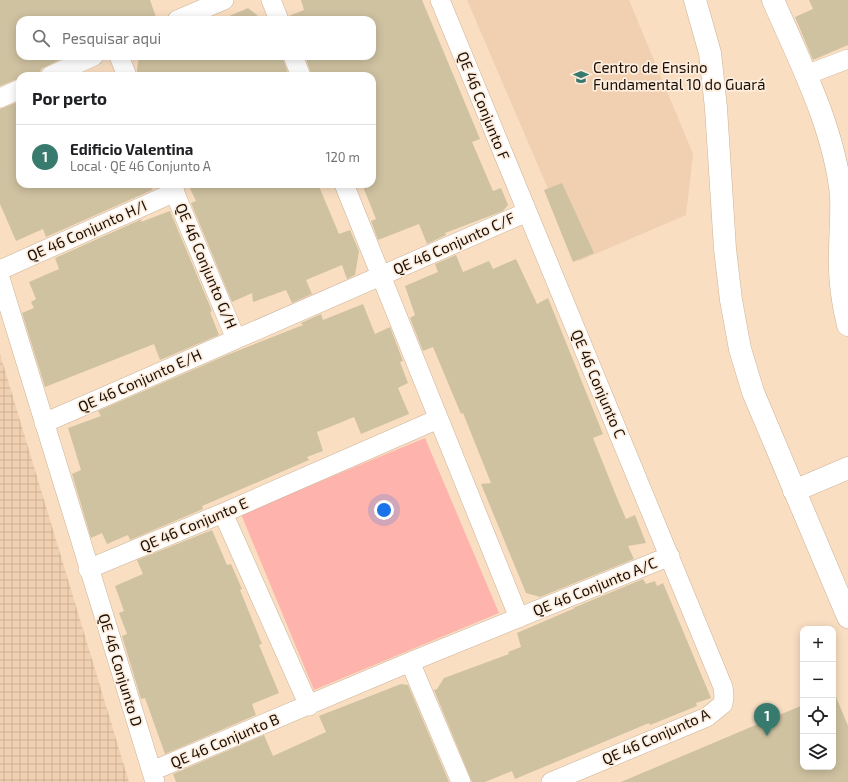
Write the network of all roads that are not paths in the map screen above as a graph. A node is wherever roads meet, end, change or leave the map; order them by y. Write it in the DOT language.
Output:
graph roads {
  1 [pos="224,0"];
  2 [pos="271,0"];
  3 [pos="440,0"];
  4 [pos="695,0"];
  5 [pos="773,0"];
  6 [pos="186,16"];
  7 [pos="277,16"];
  8 [pos="848,59"];
  9 [pos="85,60"];
  10 [pos="121,60"];
  11 [pos="295,60"];
  12 [pos="59,72"];
  13 [pos="126,72"];
  14 [pos="299,72"];
  15 [pos="806,76"];
  16 [pos="16,91"];
  17 [pos="0,98"];
  18 [pos="173,188"];
  19 [pos="346,188"];
  20 [pos="527,212"];
  21 [pos="844,252"];
  22 [pos="0,270"];
  23 [pos="381,276"];
  24 [pos="0,278"];
  25 [pos="848,325"];
  26 [pos="236,339"];
  27 [pos="438,419"];
  28 [pos="44,423"];
  29 [pos="848,468"];
  30 [pos="794,491"];
  31 [pos="223,513"];
  32 [pos="670,556"];
  33 [pos="88,569"];
  34 [pos="848,617"];
  35 [pos="519,618"];
  36 [pos="410,662"];
  37 [pos="309,706"];
  38 [pos="154,777"];
  39 [pos="461,782"];
  40 [pos="551,782"];
  1 -- 6 [label="street"];
  2 -- 7 [label="street"];
  3 -- 20 [label="street, QE 46 Conjunto F"];
  4 -- 30 [label="street"];
  5 -- 15 [label="street"];
  8 -- 15 [label="street"];
  9 -- 12 [label="street"];
  10 -- 13 [label="street"];
  11 -- 14 [label="street"];
  15 -- 21 [label="street"];
  16 -- 17 [label="street"];
  18 -- 22 [label="street, QE 46 Conjunto H/I"];
  18 -- 26 [label="street, QE 46 Conjunto G/H"];
  19 -- 23 [label="street"];
  20 -- 23 [label="street, QE 46 Conjunto C/F"];
  20 -- 32 [label="street, QE 46 Conjunto C"];
  21 -- 25 [label="street"];
  23 -- 26 [label="street, QE 46 Conjunto C/F"];
  23 -- 27 [label="street"];
  24 -- 28 [label="street"];
  26 -- 28 [label="street, QE 46 Conjunto E/H"];
  27 -- 31 [label="street, QE 46 Conjunto E"];
  27 -- 35 [label="street"];
  28 -- 33 [label="street"];
  29 -- 30 [label="street"];
  30 -- 34 [label="street"];
  31 -- 33 [label="street, QE 46 Conjunto E"];
  31 -- 37 [label="street"];
  32 -- 35 [label="street, QE 46 Conjunto A/C"];
  32 -- 40 [label="street, QE 46 Conjunto A"];
  33 -- 38 [label="street, QE 46 Conjunto D"];
  35 -- 36 [label="street, QE 46 Conjunto A/C"];
  36 -- 37 [label="street, QE 46 Conjunto B"];
  36 -- 39 [label="street"];
  37 -- 38 [label="street, QE 46 Conjunto B"];
}
